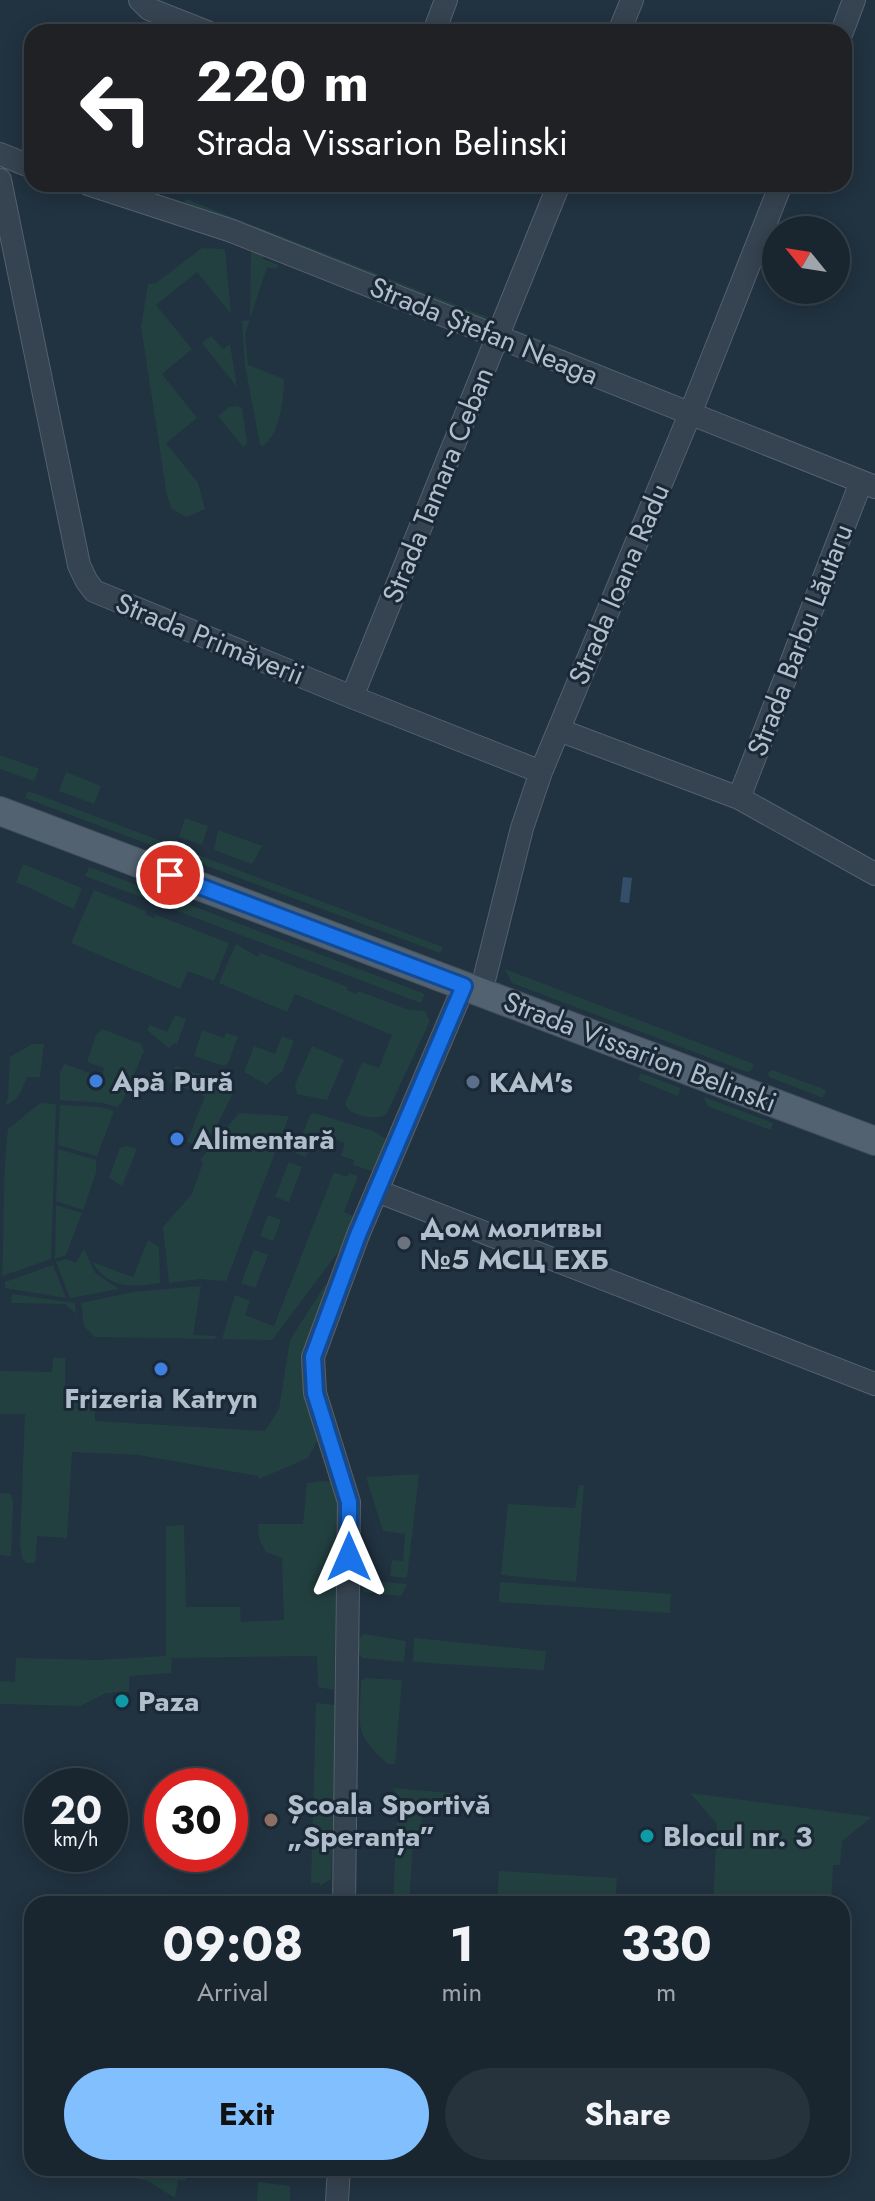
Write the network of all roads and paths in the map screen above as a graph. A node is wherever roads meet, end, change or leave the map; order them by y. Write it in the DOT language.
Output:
graph roads {
  1 [pos="140,0"];
  2 [pos="446,0"];
  3 [pos="632,0"];
  4 [pos="854,0"];
  5 [pos="187,24"];
  6 [pos="437,24"];
  7 [pos="622,24"];
  8 [pos="845,24"];
  9 [pos="0,154"];
  10 [pos="24,164"];
  11 [pos="0,180"];
  12 [pos="113,192"];
  13 [pos="556,192"];
  14 [pos="778,192"];
  15 [pos="498,336"];
  16 [pos="690,414"];
  17 [pos="868,485"];
  18 [pos="352,697"];
  19 [pos="559,730"];
  20 [pos="541,772"];
  21 [pos="739,798"];
  22 [pos="0,811"];
  23 [pos="875,874"];
  24 [pos="473,989"];
  25 [pos="875,1141"];
  26 [pos="377,1191"];
  27 [pos="875,1384"];
  28 [pos="344,1896"];
  29 [pos="339,2176"];
  30 [pos="337,2201"];
  1 -- 5 [label="street"];
  2 -- 6 [label="street"];
  3 -- 7 [label="street"];
  4 -- 8 [label="street"];
  9 -- 10 [label="street"];
  11 -- 18 [label="street, Strada Primăverii"];
  12 -- 15 [label="street, Strada Ștefan Neaga"];
  13 -- 15 [label="street, Strada Tamara Ceban"];
  14 -- 16 [label="street, Strada Ioana Radu"];
  15 -- 16 [label="street, Strada Ștefan Neaga"];
  15 -- 18 [label="street, Strada Tamara Ceban"];
  16 -- 17 [label="street, Strada Ștefan Neaga"];
  16 -- 19 [label="street, Strada Ioana Radu"];
  17 -- 21 [label="street, Strada Barbu Lăutaru"];
  18 -- 20 [label="street, Strada Primăverii"];
  19 -- 20 [label="street, Strada Ioana Radu"];
  19 -- 21 [label="street"];
  20 -- 24 [label="street, Strada Ioana Radu"];
  21 -- 23 [label="street"];
  22 -- 24 [label="main road, Strada Vissarion Belinski"];
  24 -- 25 [label="main road, Strada Vissarion Belinski"];
  24 -- 26 [label="street, Strada Ioana Radu"];
  26 -- 27 [label="street"];
  26 -- 28 [label="street, Strada Ioana Radu"];
  29 -- 30 [label="street"];
}
